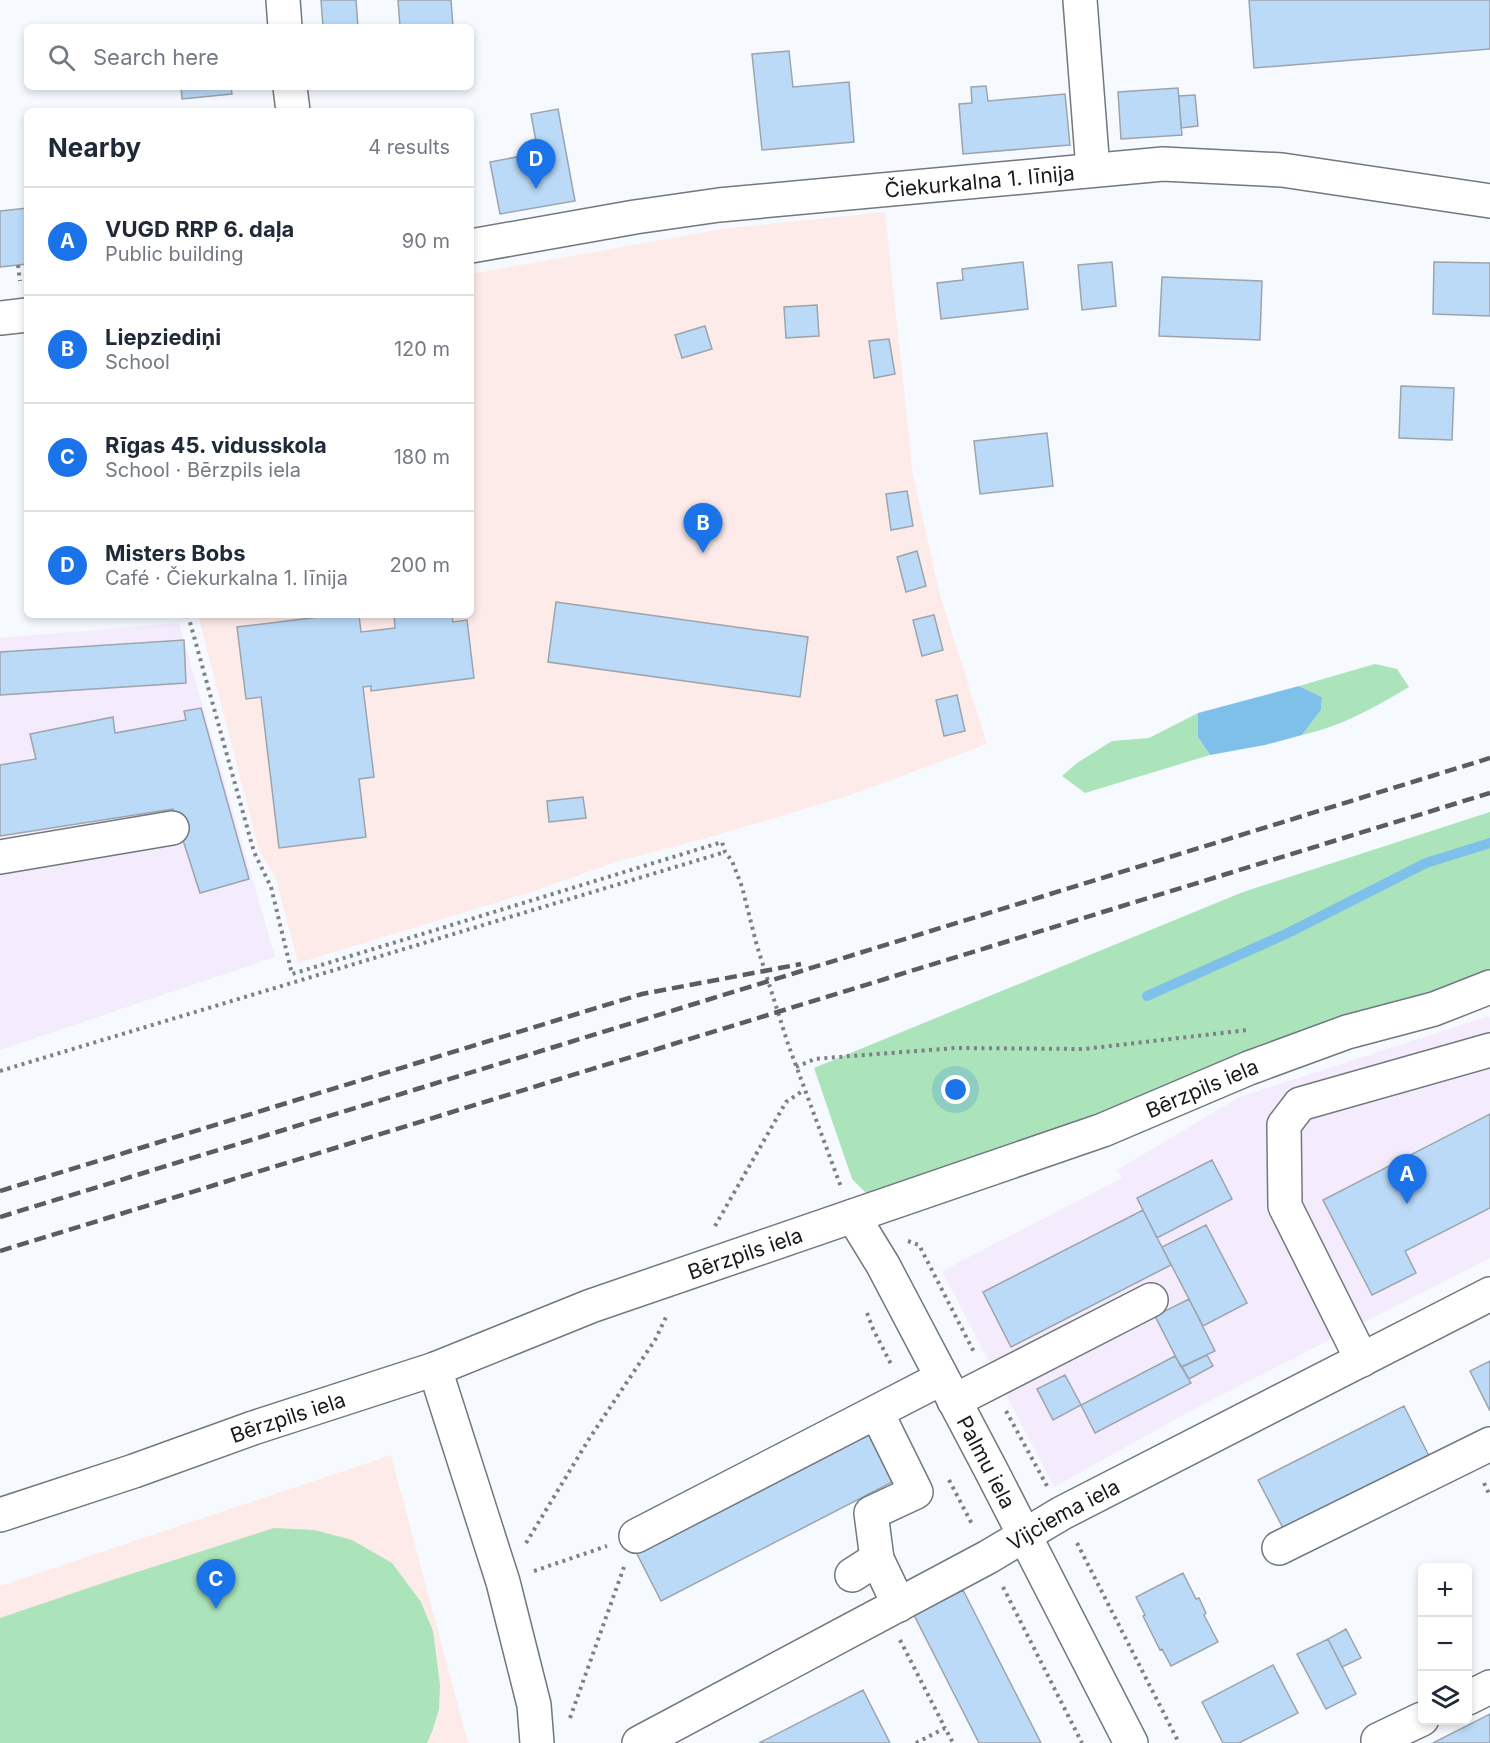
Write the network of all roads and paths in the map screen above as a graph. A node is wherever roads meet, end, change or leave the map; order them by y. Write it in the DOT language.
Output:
graph roads {
  1 [pos="283,0"];
  2 [pos="1080,0"];
  3 [pos="285,24"];
  4 [pos="290,90"];
  5 [pos="292,108"];
  6 [pos="1093,170"];
  7 [pos="1490,201"];
  8 [pos="474,245"];
  9 [pos="24,315"];
  10 [pos="0,318"];
  11 [pos="189,618"];
  12 [pos="172,828"];
  13 [pos="725,852"];
  14 [pos="0,856"];
  15 [pos="1490,987"];
  16 [pos="1249,1030"];
  17 [pos="1490,1050"];
  18 [pos="796,1067"];
  19 [pos="0,1071"];
  20 [pos="804,1090"];
  21 [pos="853,1216"];
  22 [pos="714,1228"];
  23 [pos="900,1237"];
  24 [pos="687,1274"];
  25 [pos="1490,1294"];
  26 [pos="1151,1300"];
  27 [pos="866,1309"];
  28 [pos="1362,1360"];
  29 [pos="435,1369"];
  30 [pos="990,1382"];
  31 [pos="948,1390"];
  32 [pos="908,1397"];
  33 [pos="877,1413"];
  34 [pos="1490,1444"];
  35 [pos="945,1472"];
  36 [pos="1062,1513"];
  37 [pos="0,1515"];
  38 [pos="1025,1535"];
  39 [pos="636,1536"];
  40 [pos="1279,1548"];
  41 [pos="988,1557"];
  42 [pos="502,1582"];
  43 [pos="892,1608"];
  44 [pos="1490,1687"];
  45 [pos="1472,1696"];
  46 [pos="569,1721"];
  47 [pos="1418,1721"];
  48 [pos="945,1728"];
  49 [pos="1378,1740"];
  50 [pos="1080,1742"];
  51 [pos="537,1743"];
  52 [pos="639,1743"];
  53 [pos="916,1743"];
  54 [pos="953,1743"];
  55 [pos="1131,1743"];
  56 [pos="1179,1743"];
  1 -- 3 [label="street"];
  2 -- 6 [label="street"];
  4 -- 5 [label="street"];
  6 -- 7 [label="street, Čiekurkalna 1. līnija"];
  6 -- 8 [label="street, Čiekurkalna 1. līnija"];
  9 -- 10 [label="street"];
  11 -- 13 [label="path"];
  12 -- 14 [label="street"];
  13 -- 18 [label="path"];
  13 -- 19 [label="path"];
  15 -- 21 [label="street, Bērzpils iela"];
  16 -- 18 [label="path"];
  17 -- 28 [label="street"];
  18 -- 20 [label="path"];
  20 -- 21 [label="path"];
  20 -- 22 [label="path"];
  21 -- 24 [label="street, Bērzpils iela"];
  21 -- 31 [label="street, Palmu iela"];
  23 -- 30 [label="path"];
  24 -- 29 [label="street, Bērzpils iela"];
  24 -- 42 [label="path"];
  25 -- 28 [label="street, Vijciema iela"];
  26 -- 30 [label="street"];
  27 -- 32 [label="path"];
  28 -- 36 [label="street, Vijciema iela"];
  29 -- 37 [label="street, Bērzpils iela"];
  29 -- 42 [label="street"];
  30 -- 31 [label="street"];
  30 -- 36 [label="path"];
  31 -- 32 [label="street"];
  31 -- 38 [label="street, Palmu iela"];
  32 -- 33 [label="street"];
  33 -- 39 [label="street"];
  33 -- 43 [label="street"];
  34 -- 40 [label="street"];
  35 -- 41 [label="path"];
  36 -- 38 [label="street, Vijciema iela"];
  36 -- 56 [label="path"];
  38 -- 41 [label="street, Vijciema iela"];
  38 -- 55 [label="street, Palmu iela"];
  39 -- 42 [label="path"];
  39 -- 46 [label="path"];
  41 -- 43 [label="street, Vijciema iela"];
  41 -- 50 [label="path"];
  42 -- 51 [label="street"];
  43 -- 48 [label="path"];
  43 -- 52 [label="street, Vijciema iela"];
  44 -- 45 [label="street"];
  47 -- 49 [label="street"];
  48 -- 53 [label="path"];
  48 -- 54 [label="path"];
}
